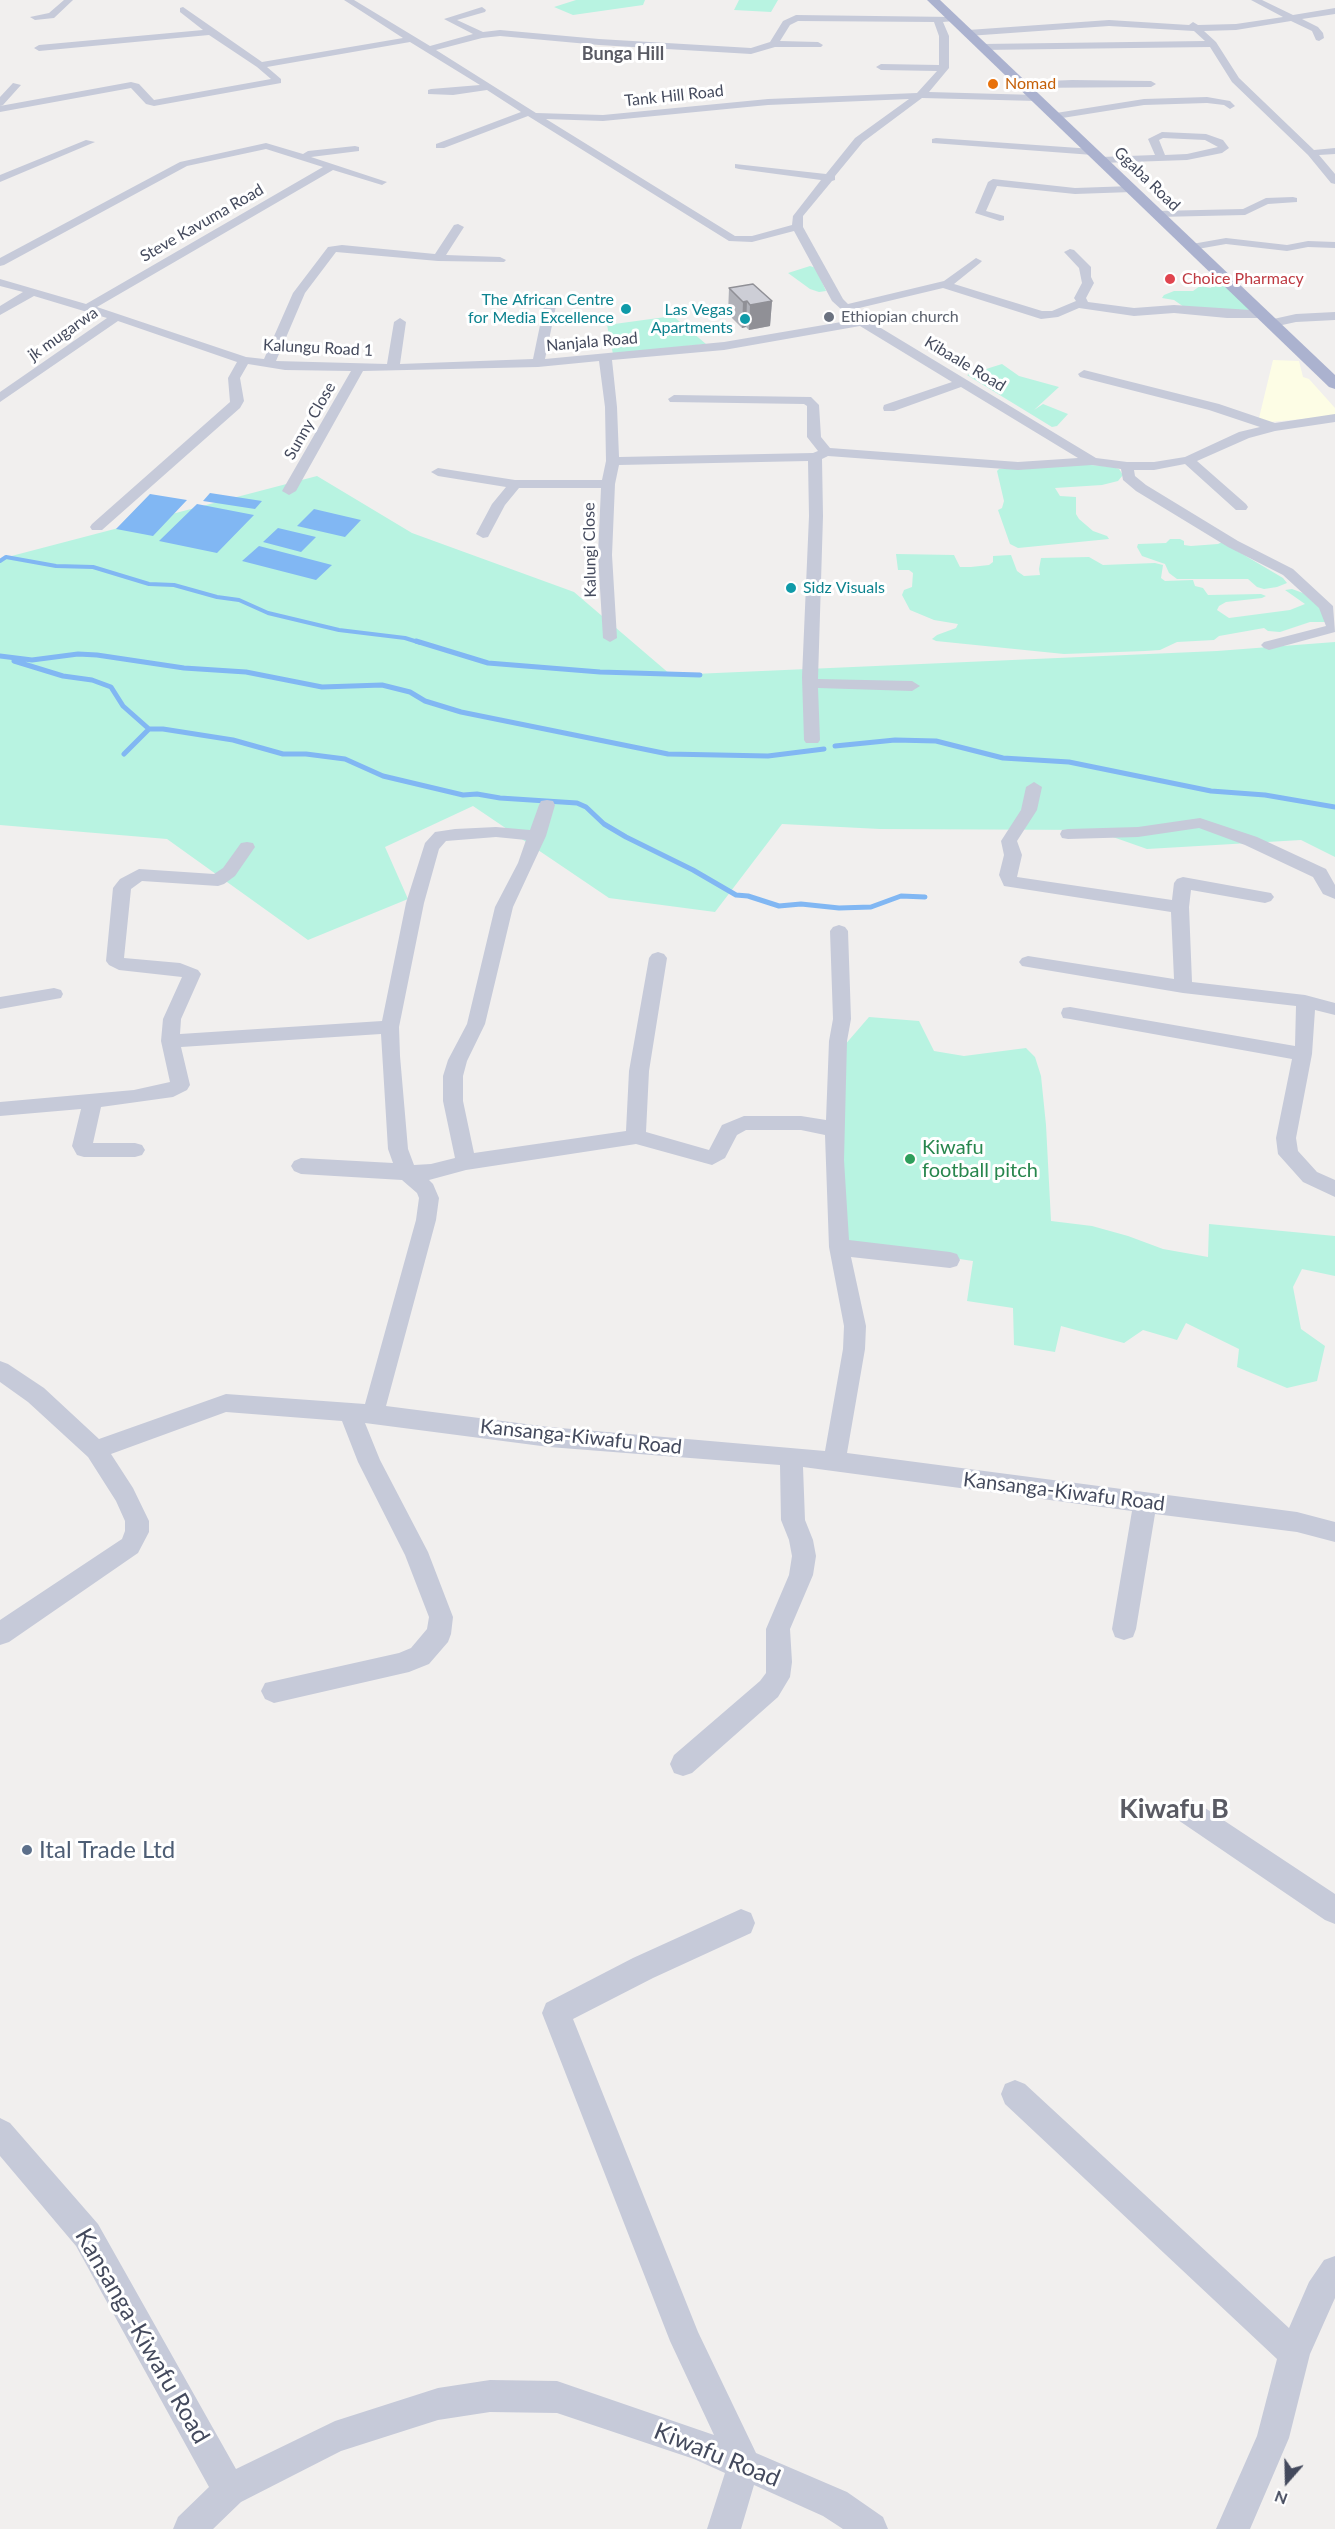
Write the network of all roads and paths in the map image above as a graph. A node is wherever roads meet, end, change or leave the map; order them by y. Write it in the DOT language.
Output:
graph roads {
  1 [pos="69,0"];
  2 [pos="348,0"];
  3 [pos="933,0"];
  4 [pos="1255,0"];
  5 [pos="183,10"];
  6 [pos="482,10"];
  7 [pos="1335,11"];
  8 [pos="1184,16"];
  9 [pos="35,17"];
  10 [pos="937,19"];
  11 [pos="954,19"];
  12 [pos="1290,19"];
  13 [pos="1197,28"];
  14 [pos="211,32"];
  15 [pos="968,33"];
  16 [pos="482,35"];
  17 [pos="1319,38"];
  18 [pos="411,39"];
  19 [pos="774,44"];
  20 [pos="1213,44"];
  21 [pos="818,45"];
  22 [pos="982,47"];
  23 [pos="39,48"];
  24 [pos="428,49"];
  25 [pos="260,64"];
  26 [pos="881,67"];
  27 [pos="944,68"];
  28 [pos="16,85"];
  29 [pos="1023,85"];
  30 [pos="489,87"];
  31 [pos="430,92"];
  32 [pos="919,96"];
  33 [pos="1037,98"];
  34 [pos="1156,102"];
  35 [pos="0,103"];
  36 [pos="1230,106"];
  37 [pos="0,109"];
  38 [pos="530,115"];
  39 [pos="1056,116"];
  40 [pos="936,141"];
  41 [pos="90,142"];
  42 [pos="440,146"];
  43 [pos="355,149"];
  44 [pos="1335,151"];
  45 [pos="1312,153"];
  46 [pos="299,155"];
  47 [pos="1097,156"];
  48 [pos="1161,157"];
  49 [pos="333,166"];
  50 [pos="739,166"];
  51 [pos="831,178"];
  52 [pos="0,179"];
  53 [pos="1335,181"];
  54 [pos="382,182"];
  55 [pos="1132,189"];
  56 [pos="1293,201"];
  57 [pos="1158,214"];
  58 [pos="1000,218"];
  59 [pos="458,227"];
  60 [pos="797,227"];
  61 [pos="1335,245"];
  62 [pos="1192,248"];
  63 [pos="1070,252"];
  64 [pos="438,258"];
  65 [pos="500,260"];
  66 [pos="976,261"];
  67 [pos="0,263"];
  68 [pos="0,282"];
  69 [pos="947,284"];
  70 [pos="30,293"];
  71 [pos="1077,305"];
  72 [pos="550,306"];
  73 [pos="846,308"];
  74 [pos="86,309"];
  75 [pos="0,311"];
  76 [pos="1335,316"];
  77 [pos="116,317"];
  78 [pos="1268,318"];
  79 [pos="862,321"];
  80 [pos="400,322"];
  81 [pos="605,357"];
  82 [pos="244,360"];
  83 [pos="538,363"];
  84 [pos="268,364"];
  85 [pos="359,368"];
  86 [pos="393,368"];
  87 [pos="1084,374"];
  88 [pos="964,382"];
  89 [pos="1335,384"];
  90 [pos="0,398"];
  91 [pos="674,399"];
  92 [pos="889,408"];
  93 [pos="1335,418"];
  94 [pos="1274,427"];
  95 [pos="821,454"];
  96 [pos="1188,460"];
  97 [pos="612,461"];
  98 [pos="1092,461"];
  99 [pos="1127,466"];
  100 [pos="438,472"];
  101 [pos="514,484"];
  102 [pos="608,484"];
  103 [pos="289,491"];
  104 [pos="1241,507"];
  105 [pos="97,527"];
  106 [pos="483,534"];
  107 [pos="610,638"];
  108 [pos="1269,645"];
  109 [pos="811,683"];
  110 [pos="912,686"];
  111 [pos="812,740"];
  112 [pos="1034,788"];
  113 [pos="547,805"];
  114 [pos="1068,834"];
  115 [pos="538,836"];
  116 [pos="247,847"];
  117 [pos="1335,893"];
  118 [pos="1265,897"];
  119 [pos="1180,907"];
  120 [pos="839,931"];
  121 [pos="658,958"];
  122 [pos="1028,962"];
  123 [pos="1183,987"];
  124 [pos="54,994"];
  125 [pos="1305,1001"];
  126 [pos="0,1003"];
  127 [pos="1335,1010"];
  128 [pos="1070,1013"];
  129 [pos="390,1027"];
  130 [pos="170,1041"];
  131 [pos="1303,1054"];
  132 [pos="92,1102"];
  133 [pos="0,1109"];
  134 [pos="834,1129"];
  135 [pos="636,1137"];
  136 [pos="135,1150"];
  137 [pos="466,1162"];
  138 [pos="301,1166"];
  139 [pos="407,1173"];
  140 [pos="1335,1189"];
  141 [pos="839,1247"];
  142 [pos="950,1260"];
  143 [pos="0,1370"];
  144 [pos="362,1414"];
  145 [pos="96,1450"];
  146 [pos="791,1456"];
  147 [pos="834,1463"];
  148 [pos="1145,1502"];
  149 [pos="1335,1532"];
  150 [pos="1124,1629"];
  151 [pos="0,1634"];
  152 [pos="274,1691"];
  153 [pos="683,1764"];
  154 [pos="1187,1811"];
  155 [pos="1335,1910"];
  156 [pos="741,1923"];
  157 [pos="1015,2094"];
  158 [pos="0,2133"];
  159 [pos="1335,2271"];
  160 [pos="1294,2354"];
  161 [pos="744,2464"];
  162 [pos="229,2490"];
  163 [pos="190,2529"];
  164 [pos="724,2529"];
  165 [pos="871,2529"];
  166 [pos="1233,2529"];
  1 -- 9 [label="street"];
  2 -- 18 [label="street"];
  3 -- 11 [label="main road, Ggaba Road"];
  4 -- 12 [label="street"];
  5 -- 14 [label="street"];
  6 -- 16 [label="street"];
  7 -- 12 [label="street"];
  8 -- 13 [label="street"];
  10 -- 11 [label="street"];
  10 -- 19 [label="street"];
  10 -- 27 [label="street"];
  11 -- 15 [label="main road, Ggaba Road"];
  12 -- 13 [label="street"];
  12 -- 17 [label="street"];
  13 -- 15 [label="street"];
  13 -- 20 [label="street"];
  14 -- 23 [label="street"];
  14 -- 25 [label="street"];
  15 -- 22 [label="main road, Ggaba Road"];
  16 -- 19 [label="street"];
  16 -- 24 [label="street"];
  18 -- 24 [label="street"];
  18 -- 25 [label="street"];
  19 -- 21 [label="street"];
  20 -- 22 [label="street"];
  20 -- 45 [label="street"];
  22 -- 29 [label="main road, Ggaba Road"];
  24 -- 30 [label="street"];
  25 -- 37 [label="street"];
  26 -- 27 [label="street"];
  27 -- 32 [label="street"];
  28 -- 35 [label="street"];
  29 -- 33 [label="main road, Ggaba Road"];
  29 -- 34 [label="street"];
  30 -- 31 [label="street"];
  30 -- 38 [label="street"];
  32 -- 33 [label="street, Tank Hill Road"];
  32 -- 38 [label="street, Tank Hill Road"];
  32 -- 51 [label="street"];
  33 -- 39 [label="main road, Ggaba Road"];
  34 -- 36 [label="street"];
  34 -- 39 [label="street"];
  38 -- 42 [label="street"];
  38 -- 60 [label="street"];
  39 -- 47 [label="main road, Ggaba Road"];
  40 -- 47 [label="street"];
  41 -- 52 [label="street"];
  43 -- 46 [label="street"];
  44 -- 45 [label="street"];
  45 -- 53 [label="street"];
  46 -- 49 [label="street"];
  46 -- 67 [label="street"];
  47 -- 48 [label="street"];
  47 -- 55 [label="main road, Ggaba Road"];
  48 -- 48 [label="street"];
  49 -- 54 [label="street"];
  49 -- 74 [label="street, Steve Kavuma Road"];
  50 -- 51 [label="street"];
  51 -- 60 [label="street"];
  55 -- 57 [label="main road, Ggaba Road"];
  55 -- 58 [label="street"];
  56 -- 57 [label="street"];
  57 -- 62 [label="main road, Ggaba Road"];
  59 -- 64 [label="street"];
  60 -- 73 [label="street, Kibaale Road"];
  61 -- 62 [label="street"];
  62 -- 78 [label="main road, Ggaba Road"];
  63 -- 71 [label="street"];
  64 -- 65 [label="street"];
  64 -- 84 [label="street"];
  66 -- 69 [label="street"];
  68 -- 70 [label="street, Kalungu Road 1"];
  69 -- 71 [label="street"];
  69 -- 73 [label="street"];
  70 -- 74 [label="street, Kalungu Road 1"];
  70 -- 75 [label="street"];
  71 -- 78 [label="street"];
  72 -- 83 [label="street"];
  73 -- 79 [label="street, Kibaale Road"];
  74 -- 77 [label="street, Kalungu Road 1"];
  76 -- 78 [label="street"];
  77 -- 82 [label="street, Kalungu Road 1"];
  77 -- 90 [label="street, jk mugarwa"];
  78 -- 89 [label="main road, Ggaba Road"];
  79 -- 81 [label="street, Nanjala Road"];
  79 -- 88 [label="street, Kibaale Road"];
  80 -- 86 [label="street"];
  81 -- 83 [label="street, Nanjala Road"];
  81 -- 97 [label="street, Kalungi Close"];
  82 -- 84 [label="street, Kalungu Road 1"];
  82 -- 105 [label="street"];
  83 -- 86 [label="street, Kalungu Road 1"];
  84 -- 85 [label="street, Kalungu Road 1"];
  85 -- 86 [label="street, Kalungu Road 1"];
  85 -- 103 [label="street, Sunny Close"];
  87 -- 94 [label="street"];
  88 -- 92 [label="street"];
  88 -- 98 [label="street, Kibaale Road"];
  91 -- 95 [label="street"];
  93 -- 94 [label="street, Kibaale Road"];
  94 -- 96 [label="street, Kibaale Road"];
  95 -- 97 [label="street"];
  95 -- 98 [label="street"];
  95 -- 109 [label="street"];
  96 -- 99 [label="street, Kibaale Road"];
  96 -- 104 [label="street"];
  97 -- 102 [label="street, Kalungi Close"];
  98 -- 99 [label="street, Kibaale Road"];
  99 -- 108 [label="street"];
  100 -- 101 [label="street"];
  101 -- 102 [label="street"];
  101 -- 106 [label="street"];
  102 -- 107 [label="street, Kalungi Close"];
  109 -- 110 [label="street"];
  109 -- 111 [label="street"];
  112 -- 119 [label="street"];
  113 -- 115 [label="street"];
  114 -- 117 [label="street"];
  115 -- 129 [label="street"];
  115 -- 137 [label="street"];
  116 -- 130 [label="street"];
  118 -- 119 [label="street"];
  119 -- 123 [label="street"];
  120 -- 134 [label="street"];
  121 -- 135 [label="street"];
  122 -- 123 [label="street"];
  123 -- 125 [label="street"];
  124 -- 126 [label="street"];
  125 -- 127 [label="street"];
  125 -- 131 [label="street"];
  128 -- 131 [label="street"];
  129 -- 130 [label="street"];
  129 -- 139 [label="street"];
  130 -- 132 [label="street"];
  131 -- 140 [label="street"];
  132 -- 133 [label="street"];
  132 -- 136 [label="street"];
  134 -- 135 [label="street"];
  134 -- 141 [label="street"];
  135 -- 137 [label="street"];
  137 -- 139 [label="street"];
  138 -- 139 [label="street"];
  139 -- 144 [label="street"];
  141 -- 142 [label="street"];
  141 -- 147 [label="street"];
  143 -- 145 [label="street"];
  144 -- 145 [label="street, Kansanga-Kiwafu Road"];
  144 -- 146 [label="street, Kansanga-Kiwafu Road"];
  144 -- 152 [label="street"];
  145 -- 151 [label="street"];
  146 -- 147 [label="street, Kansanga-Kiwafu Road"];
  146 -- 153 [label="street"];
  147 -- 148 [label="street, Kansanga-Kiwafu Road"];
  148 -- 149 [label="street, Kansanga-Kiwafu Road"];
  148 -- 150 [label="street"];
  154 -- 155 [label="street"];
  156 -- 161 [label="street"];
  157 -- 160 [label="street"];
  158 -- 162 [label="street, Kansanga-Kiwafu Road"];
  159 -- 160 [label="street"];
  160 -- 166 [label="street"];
  161 -- 162 [label="street, Kiwafu Road"];
  161 -- 164 [label="street"];
  161 -- 165 [label="street, Kiwafu Road"];
  162 -- 163 [label="street, Kiwafu Road"];
}
